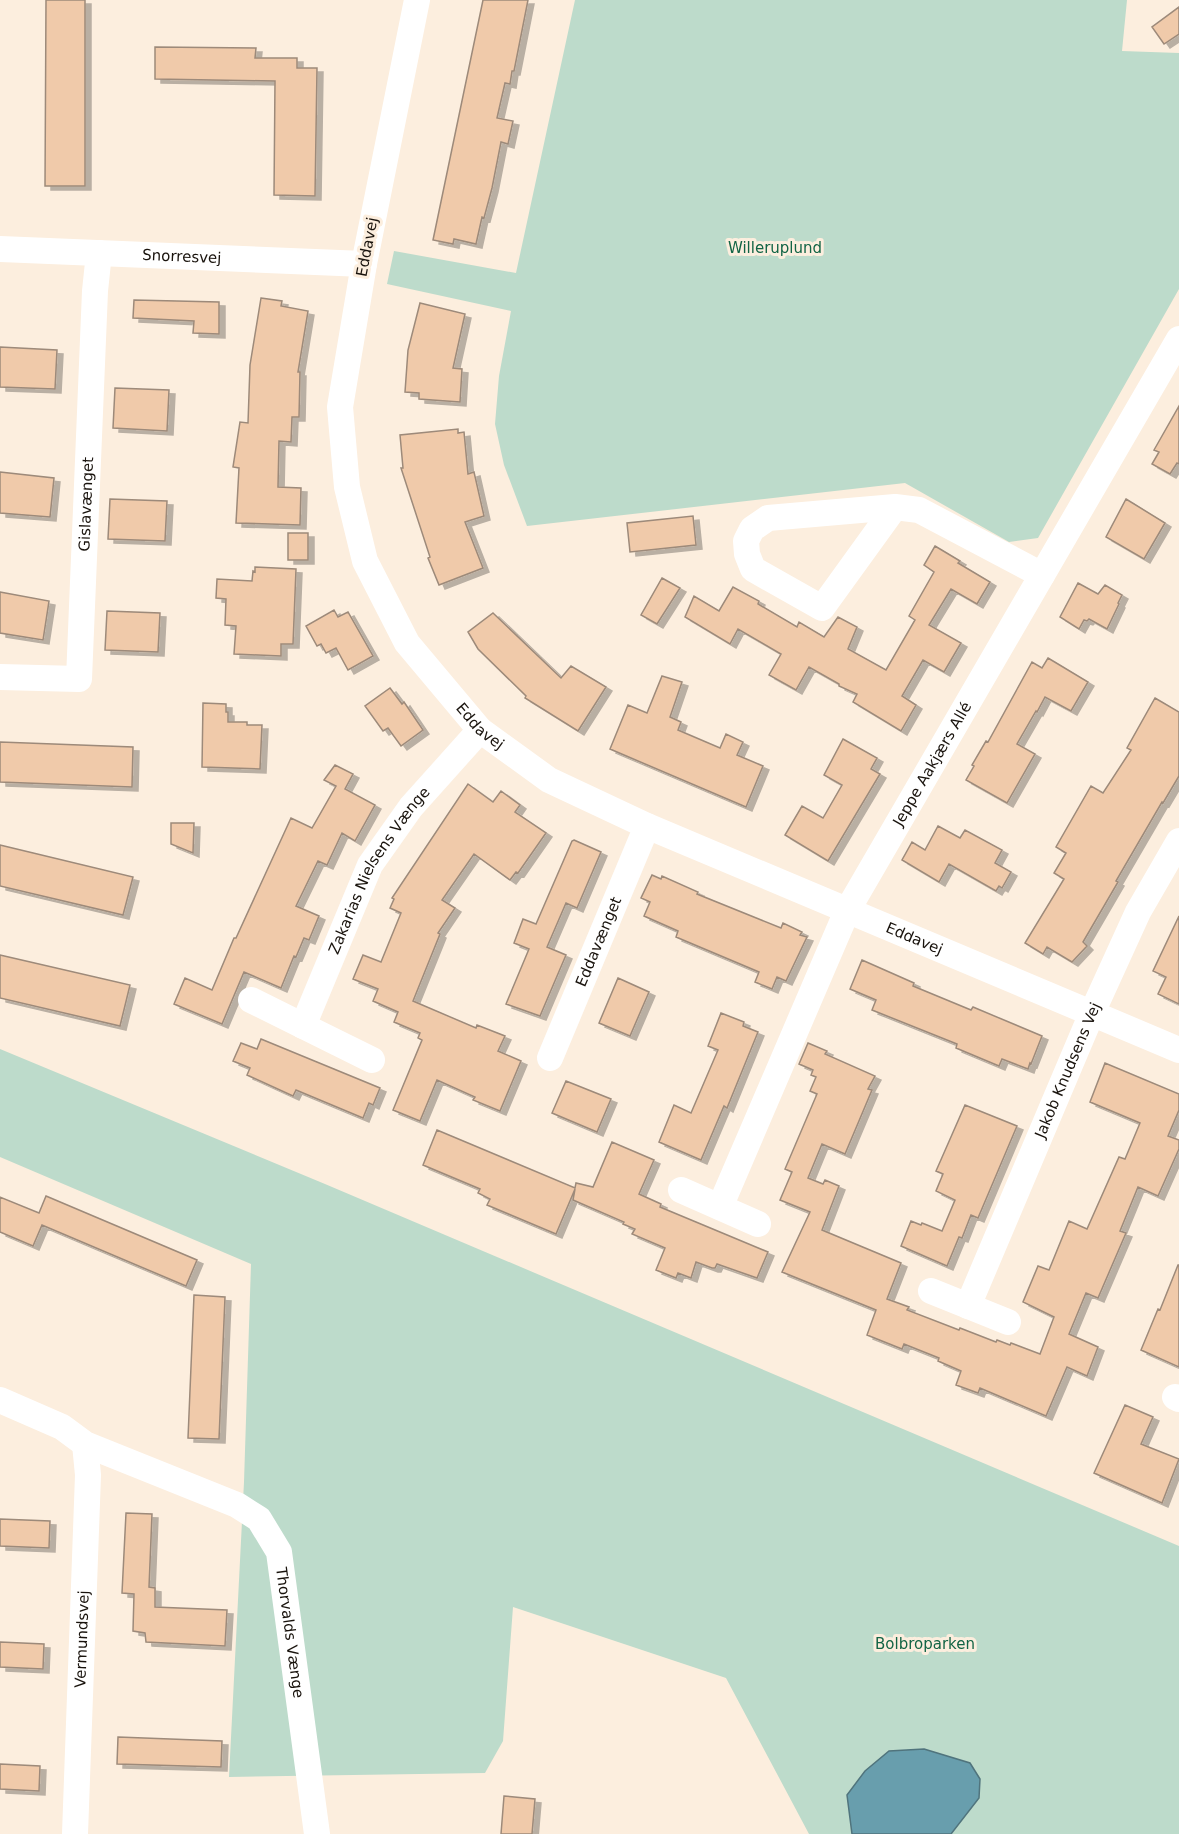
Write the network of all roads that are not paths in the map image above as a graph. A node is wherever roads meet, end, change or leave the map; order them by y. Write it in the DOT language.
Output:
graph roads {
  1 [pos="417,0"];
  2 [pos="0,249"];
  3 [pos="99,253"];
  4 [pos="364,264"];
  5 [pos="1179,339"];
  6 [pos="895,507"];
  7 [pos="1042,575"];
  8 [pos="0,677"];
  9 [pos="480,730"];
  10 [pos="647,826"];
  11 [pos="1179,840"];
  12 [pos="847,911"];
  13 [pos="251,1000"];
  14 [pos="1092,1013"];
  15 [pos="303,1026"];
  16 [pos="1179,1050"];
  17 [pos="550,1058"];
  18 [pos="372,1060"];
  19 [pos="681,1190"];
  20 [pos="720,1207"];
  21 [pos="758,1224"];
  22 [pos="931,1290"];
  23 [pos="968,1306"];
  24 [pos="1008,1322"];
  25 [pos="0,1400"];
  26 [pos="85,1444"];
  27 [pos="75,1834"];
  28 [pos="317,1834"];
  1 -- 4 [label="street, Eddavej"];
  2 -- 3 [label="street, Snorresvej"];
  3 -- 4 [label="street, Snorresvej"];
  3 -- 8 [label="street, Gislavænget"];
  4 -- 9 [label="street, Eddavej"];
  5 -- 7 [label="street, Jeppe Aakjærs Allé"];
  6 -- 6 [label="street"];
  6 -- 7 [label="street"];
  7 -- 12 [label="street, Jeppe Aakjærs Allé"];
  9 -- 10 [label="street, Eddavej"];
  9 -- 15 [label="street, Zakarias Nielsens Vænge"];
  10 -- 12 [label="street, Eddavej"];
  10 -- 17 [label="street, Eddavænget"];
  11 -- 14 [label="street, Jakob Knudsens Vej"];
  12 -- 14 [label="street, Eddavej"];
  12 -- 20 [label="street, Jeppe Aakjærs Allé"];
  13 -- 15 [label="street"];
  14 -- 16 [label="street, Eddavej"];
  14 -- 23 [label="street, Jakob Knudsens Vej"];
  15 -- 18 [label="street"];
  19 -- 20 [label="street"];
  20 -- 21 [label="street"];
  22 -- 23 [label="street"];
  23 -- 24 [label="street"];
  25 -- 26 [label="street, Thorvalds Vænge"];
  26 -- 27 [label="street, Vermundsvej"];
  26 -- 28 [label="street, Thorvalds Vænge"];
}
